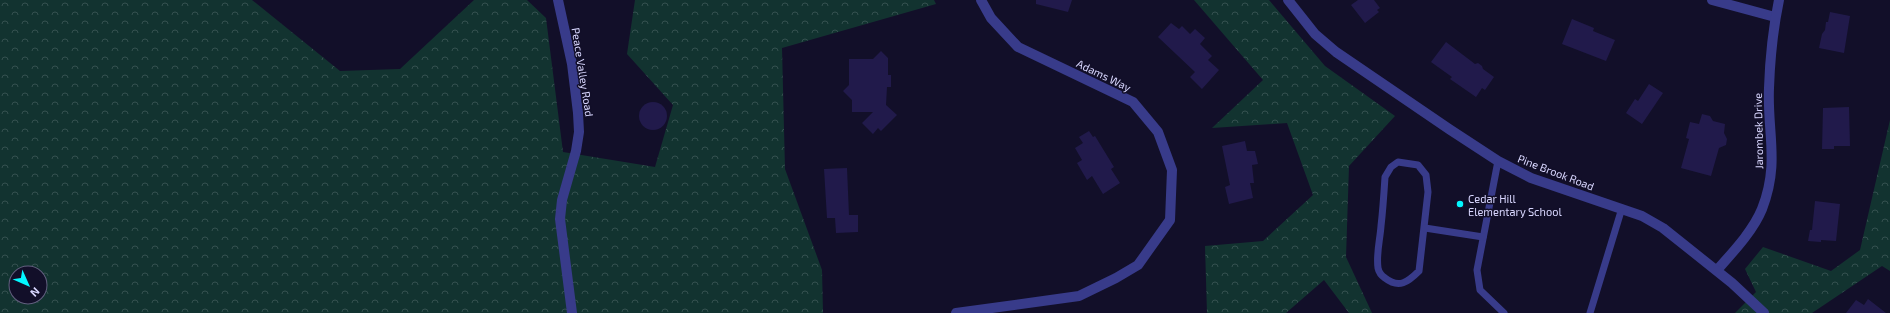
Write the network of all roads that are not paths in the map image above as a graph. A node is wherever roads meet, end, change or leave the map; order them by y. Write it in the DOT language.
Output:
graph roads {
  1 [pos="558,0"];
  2 [pos="981,0"];
  3 [pos="1288,0"];
  4 [pos="1712,0"];
  5 [pos="1778,0"];
  6 [pos="1775,17"];
  7 [pos="1498,161"];
  8 [pos="1622,208"];
  9 [pos="1425,228"];
  10 [pos="1483,237"];
  11 [pos="1717,270"];
  12 [pos="572,313"];
  13 [pos="956,313"];
  14 [pos="1504,313"];
  15 [pos="1590,313"];
  16 [pos="1764,313"];
  1 -- 12 [label="street, Peace Valley Road"];
  2 -- 13 [label="street, Adams Way"];
  3 -- 7 [label="street, Pine Brook Road"];
  4 -- 6 [label="street"];
  5 -- 6 [label="street, Jarombek Drive"];
  6 -- 11 [label="street, Jarombek Drive"];
  7 -- 8 [label="street, Pine Brook Road"];
  7 -- 10 [label="lane"];
  8 -- 11 [label="street, Pine Brook Road"];
  8 -- 15 [label="lane"];
  9 -- 9 [label="lane"];
  9 -- 10 [label="lane"];
  10 -- 14 [label="lane"];
  11 -- 16 [label="street, Pine Brook Road"];
}
